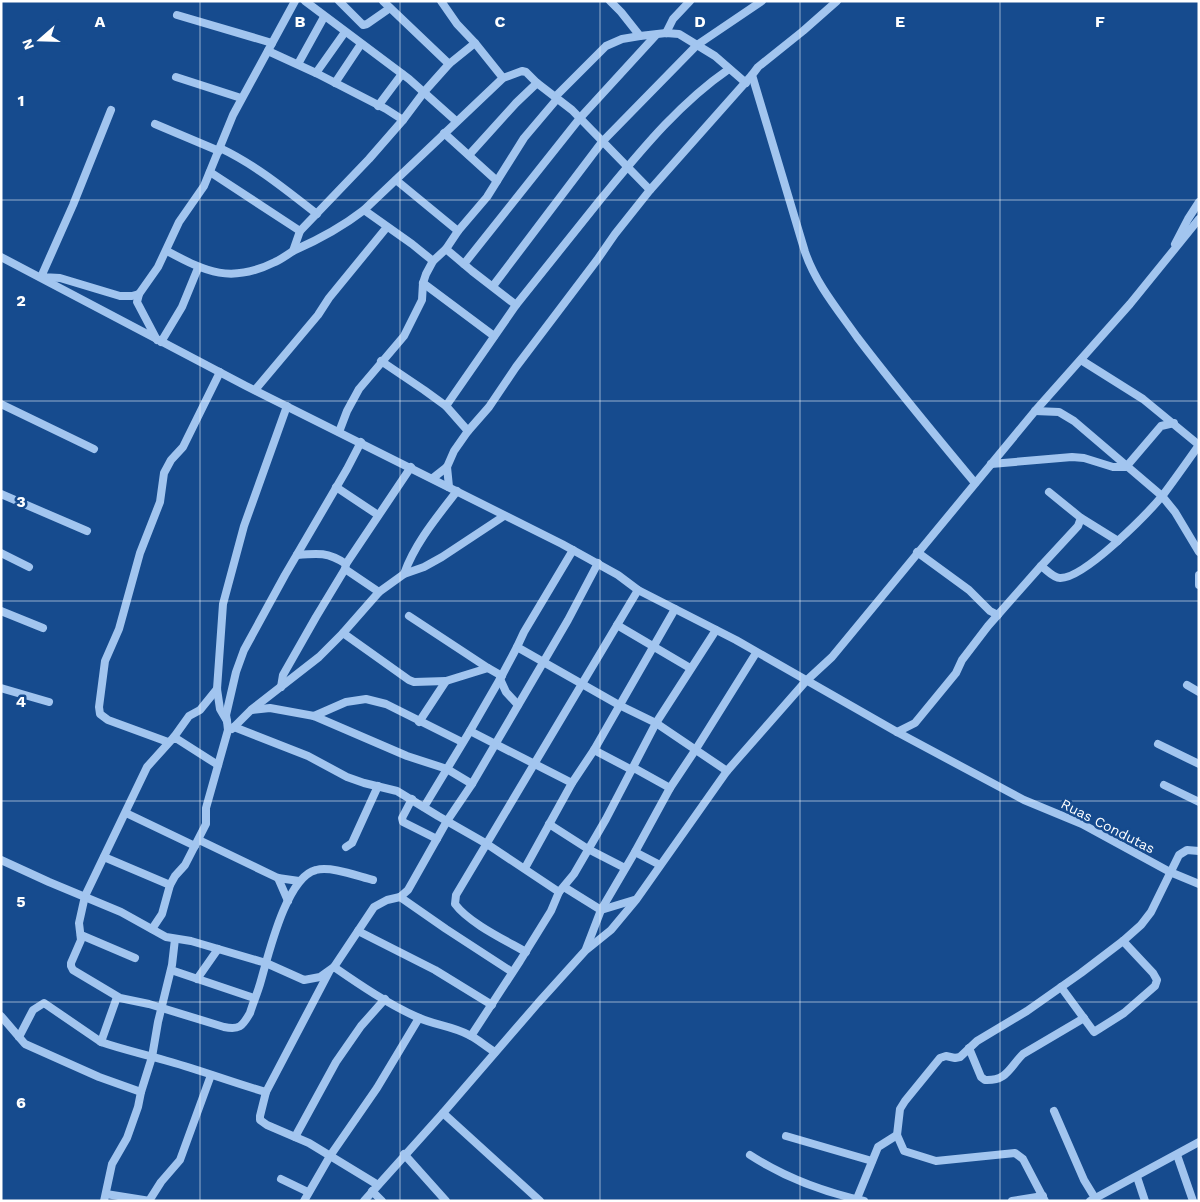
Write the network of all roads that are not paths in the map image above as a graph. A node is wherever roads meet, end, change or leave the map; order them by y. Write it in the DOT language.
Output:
graph roads {
  1 [pos="296,1"];
  2 [pos="305,1"];
  3 [pos="339,1"];
  4 [pos="441,1"];
  5 [pos="610,1"];
  6 [pos="690,1"];
  7 [pos="762,1"];
  8 [pos="837,1"];
  9 [pos="388,4"];
  10 [pos="826,5"];
  11 [pos="177,15"];
  12 [pos="324,17"];
  13 [pos="345,32"];
  14 [pos="666,33"];
  15 [pos="656,35"];
  16 [pos="640,36"];
  17 [pos="475,42"];
  18 [pos="362,44"];
  19 [pos="697,45"];
  20 [pos="270,47"];
  21 [pos="298,64"];
  22 [pos="449,64"];
  23 [pos="729,69"];
  24 [pos="316,73"];
  25 [pos="402,74"];
  26 [pos="752,75"];
  27 [pos="176,77"];
  28 [pos="503,78"];
  29 [pos="335,83"];
  30 [pos="746,83"];
  31 [pos="537,84"];
  32 [pos="424,92"];
  33 [pos="242,98"];
  34 [pos="556,98"];
  35 [pos="378,106"];
  36 [pos="111,110"];
  37 [pos="580,118"];
  38 [pos="402,120"];
  39 [pos="456,122"];
  40 [pos="155,124"];
  41 [pos="444,133"];
  42 [pos="602,142"];
  43 [pos="219,150"];
  44 [pos="469,155"];
  45 [pos="628,166"];
  46 [pos="210,172"];
  47 [pos="396,180"];
  48 [pos="497,181"];
  49 [pos="650,190"];
  50 [pos="1199,202"];
  51 [pos="364,210"];
  52 [pos="317,214"];
  53 [pos="1199,219"];
  54 [pos="388,227"];
  55 [pos="300,231"];
  56 [pos="458,231"];
  57 [pos="446,249"];
  58 [pos="167,251"];
  59 [pos="294,251"];
  60 [pos="1172,253"];
  61 [pos="1,258"];
  62 [pos="433,261"];
  63 [pos="464,264"];
  64 [pos="198,268"];
  65 [pos="41,277"];
  66 [pos="423,282"];
  67 [pos="492,286"];
  68 [pos="139,294"];
  69 [pos="516,305"];
  70 [pos="494,336"];
  71 [pos="159,341"];
  72 [pos="1081,360"];
  73 [pos="381,361"];
  74 [pos="220,372"];
  75 [pos="255,390"];
  76 [pos="1,404"];
  77 [pos="287,406"];
  78 [pos="446,406"];
  79 [pos="1036,411"];
  80 [pos="1174,424"];
  81 [pos="468,431"];
  82 [pos="339,432"];
  83 [pos="361,442"];
  84 [pos="1199,445"];
  85 [pos="94,449"];
  86 [pos="991,464"];
  87 [pos="411,467"];
  88 [pos="446,467"];
  89 [pos="1126,467"];
  90 [pos="433,478"];
  91 [pos="975,483"];
  92 [pos="336,487"];
  93 [pos="449,487"];
  94 [pos="457,491"];
  95 [pos="1049,492"];
  96 [pos="1,494"];
  97 [pos="1162,496"];
  98 [pos="378,515"];
  99 [pos="504,516"];
  100 [pos="1081,518"];
  101 [pos="86,531"];
  102 [pos="1193,535"];
  103 [pos="1118,540"];
  104 [pos="1199,541"];
  105 [pos="573,550"];
  106 [pos="917,552"];
  107 [pos="1199,552"];
  108 [pos="1,553"];
  109 [pos="297,554"];
  110 [pos="598,563"];
  111 [pos="346,566"];
  112 [pos="1041,566"];
  113 [pos="29,567"];
  114 [pos="404,574"];
  115 [pos="1199,574"];
  116 [pos="1199,586"];
  117 [pos="638,590"];
  118 [pos="379,592"];
  119 [pos="675,609"];
  120 [pos="1,611"];
  121 [pos="998,615"];
  122 [pos="409,616"];
  123 [pos="617,625"];
  124 [pos="43,628"];
  125 [pos="716,630"];
  126 [pos="343,633"];
  127 [pos="517,647"];
  128 [pos="654,647"];
  129 [pos="756,653"];
  130 [pos="543,662"];
  131 [pos="488,668"];
  132 [pos="690,668"];
  133 [pos="501,678"];
  134 [pos="446,681"];
  135 [pos="806,681"];
  136 [pos="582,684"];
  137 [pos="1186,685"];
  138 [pos="281,687"];
  139 [pos="1,688"];
  140 [pos="217,689"];
  141 [pos="1199,692"];
  142 [pos="49,702"];
  143 [pos="518,705"];
  144 [pos="619,705"];
  145 [pos="251,710"];
  146 [pos="314,716"];
  147 [pos="227,721"];
  148 [pos="419,722"];
  149 [pos="656,723"];
  150 [pos="234,727"];
  151 [pos="470,731"];
  152 [pos="897,732"];
  153 [pos="227,733"];
  154 [pos="171,739"];
  155 [pos="462,742"];
  156 [pos="495,744"];
  157 [pos="1158,744"];
  158 [pos="696,749"];
  159 [pos="594,750"];
  160 [pos="1199,764"];
  161 [pos="218,765"];
  162 [pos="535,765"];
  163 [pos="447,769"];
  164 [pos="633,769"];
  165 [pos="727,771"];
  166 [pos="572,783"];
  167 [pos="472,784"];
  168 [pos="1164,785"];
  169 [pos="378,786"];
  170 [pos="670,788"];
  171 [pos="412,799"];
  172 [pos="1199,802"];
  173 [pos="424,807"];
  174 [pos="126,813"];
  175 [pos="447,822"];
  176 [pos="549,824"];
  177 [pos="437,839"];
  178 [pos="197,843"];
  179 [pos="487,844"];
  180 [pos="346,847"];
  181 [pos="588,849"];
  182 [pos="1199,851"];
  183 [pos="635,852"];
  184 [pos="104,857"];
  185 [pos="1,860"];
  186 [pos="660,864"];
  187 [pos="525,868"];
  188 [pos="625,868"];
  189 [pos="1170,872"];
  190 [pos="278,878"];
  191 [pos="373,880"];
  192 [pos="299,881"];
  193 [pos="1199,884"];
  194 [pos="170,885"];
  195 [pos="562,890"];
  196 [pos="85,896"];
  197 [pos="400,896"];
  198 [pos="636,900"];
  199 [pos="288,901"];
  200 [pos="601,910"];
  201 [pos="597,923"];
  202 [pos="152,929"];
  203 [pos="612,930"];
  204 [pos="358,931"];
  205 [pos="80,935"];
  206 [pos="175,939"];
  207 [pos="1123,941"];
  208 [pos="218,949"];
  209 [pos="585,951"];
  210 [pos="526,952"];
  211 [pos="135,958"];
  212 [pos="266,963"];
  213 [pos="331,969"];
  214 [pos="171,970"];
  215 [pos="512,972"];
  216 [pos="197,979"];
  217 [pos="1061,987"];
  218 [pos="117,997"];
  219 [pos="254,998"];
  220 [pos="385,999"];
  221 [pos="492,1005"];
  222 [pos="162,1008"];
  223 [pos="1,1016"];
  224 [pos="419,1018"];
  225 [pos="1084,1018"];
  226 [pos="471,1036"];
  227 [pos="19,1037"];
  228 [pos="101,1042"];
  229 [pos="970,1048"];
  230 [pos="495,1052"];
  231 [pos="152,1057"];
  232 [pos="211,1075"];
  233 [pos="141,1092"];
  234 [pos="266,1092"];
  235 [pos="1054,1111"];
  236 [pos="443,1113"];
  237 [pos="898,1134"];
  238 [pos="786,1136"];
  239 [pos="295,1137"];
  240 [pos="1199,1142"];
  241 [pos="404,1154"];
  242 [pos="750,1155"];
  243 [pos="1177,1155"];
  244 [pos="330,1156"];
  245 [pos="872,1161"];
  246 [pos="1137,1177"];
  247 [pos="281,1179"];
  248 [pos="375,1188"];
  249 [pos="308,1192"];
  250 [pos="105,1197"];
  251 [pos="1044,1198"];
  252 [pos="859,1200"];
  253 [pos="1091,1200"];
  254 [pos="150,1201"];
  255 [pos="304,1201"];
  256 [pos="364,1201"];
  257 [pos="382,1201"];
  258 [pos="446,1201"];
  259 [pos="540,1201"];
  260 [pos="1012,1201"];
  261 [pos="1146,1201"];
  262 [pos="1193,1201"];
  1 -- 20 [label="street"];
  2 -- 12 [label="street"];
  3 -- 9 [label="street"];
  4 -- 17 [label="street"];
  5 -- 16 [label="street"];
  6 -- 14 [label="street"];
  7 -- 19 [label="street"];
  8 -- 10 [label="street"];
  9 -- 22 [label="street"];
  10 -- 26 [label="street"];
  11 -- 20 [label="street"];
  12 -- 13 [label="street"];
  12 -- 21 [label="street"];
  13 -- 18 [label="street"];
  13 -- 24 [label="street"];
  14 -- 15 [label="street"];
  14 -- 19 [label="street"];
  15 -- 16 [label="street"];
  15 -- 37 [label="street"];
  16 -- 34 [label="street"];
  17 -- 22 [label="street"];
  17 -- 28 [label="street"];
  18 -- 25 [label="street"];
  18 -- 29 [label="street"];
  19 -- 23 [label="street"];
  19 -- 42 [label="street"];
  20 -- 21 [label="street"];
  20 -- 33 [label="street"];
  21 -- 24 [label="street"];
  22 -- 32 [label="street"];
  23 -- 30 [label="street"];
  23 -- 45 [label="street"];
  24 -- 29 [label="street"];
  25 -- 32 [label="street"];
  25 -- 35 [label="street"];
  26 -- 30 [label="street"];
  26 -- 91 [label="street"];
  27 -- 33 [label="street"];
  28 -- 31 [label="street"];
  28 -- 39 [label="street"];
  29 -- 35 [label="street"];
  30 -- 49 [label="street"];
  31 -- 34 [label="street"];
  31 -- 44 [label="street"];
  32 -- 38 [label="street"];
  32 -- 39 [label="street"];
  33 -- 43 [label="street"];
  34 -- 37 [label="street"];
  34 -- 48 [label="street"];
  35 -- 38 [label="street"];
  36 -- 65 [label="street"];
  37 -- 42 [label="street"];
  37 -- 63 [label="street"];
  38 -- 52 [label="street"];
  39 -- 41 [label="street"];
  40 -- 43 [label="street"];
  41 -- 44 [label="street"];
  41 -- 47 [label="street"];
  42 -- 45 [label="street"];
  42 -- 67 [label="street"];
  43 -- 46 [label="street"];
  43 -- 52 [label="street"];
  44 -- 48 [label="street"];
  45 -- 49 [label="street"];
  45 -- 69 [label="street"];
  46 -- 55 [label="street"];
  46 -- 58 [label="street"];
  47 -- 51 [label="street"];
  47 -- 56 [label="street"];
  48 -- 56 [label="street"];
  49 -- 81 [label="street"];
  50 -- 60 [label="street"];
  51 -- 54 [label="street"];
  51 -- 59 [label="street"];
  52 -- 55 [label="street"];
  53 -- 60 [label="street"];
  54 -- 62 [label="street"];
  54 -- 75 [label="street"];
  55 -- 59 [label="street"];
  56 -- 57 [label="street"];
  57 -- 62 [label="street"];
  57 -- 63 [label="street"];
  58 -- 64 [label="street"];
  58 -- 68 [label="street"];
  59 -- 64 [label="street"];
  60 -- 72 [label="street"];
  61 -- 65 [label="street, Ruas Condutas"];
  62 -- 66 [label="street"];
  63 -- 67 [label="street"];
  64 -- 71 [label="street"];
  65 -- 68 [label="street"];
  65 -- 71 [label="street, Ruas Condutas"];
  66 -- 70 [label="street"];
  66 -- 73 [label="street"];
  67 -- 69 [label="street"];
  68 -- 71 [label="street"];
  69 -- 70 [label="street"];
  70 -- 78 [label="street"];
  71 -- 74 [label="street, Ruas Condutas"];
  72 -- 79 [label="street"];
  72 -- 80 [label="street"];
  73 -- 78 [label="street"];
  73 -- 82 [label="street"];
  74 -- 75 [label="street, Ruas Condutas"];
  74 -- 154 [label="street"];
  75 -- 77 [label="street, Ruas Condutas"];
  76 -- 85 [label="street"];
  77 -- 82 [label="street, Ruas Condutas"];
  77 -- 140 [label="street"];
  78 -- 81 [label="street"];
  79 -- 86 [label="street"];
  79 -- 89 [label="street"];
  80 -- 84 [label="street"];
  80 -- 89 [label="street"];
  81 -- 88 [label="street"];
  82 -- 83 [label="street, Ruas Condutas"];
  83 -- 87 [label="street, Ruas Condutas"];
  83 -- 92 [label="street"];
  84 -- 97 [label="street"];
  86 -- 89 [label="street"];
  86 -- 91 [label="street"];
  87 -- 90 [label="street, Ruas Condutas"];
  87 -- 98 [label="street"];
  88 -- 90 [label="street"];
  88 -- 93 [label="street"];
  89 -- 97 [label="street"];
  90 -- 93 [label="street, Ruas Condutas"];
  91 -- 106 [label="street"];
  92 -- 98 [label="street"];
  92 -- 109 [label="street"];
  93 -- 94 [label="street, Ruas Condutas"];
  94 -- 99 [label="street, Ruas Condutas"];
  94 -- 114 [label="street"];
  95 -- 100 [label="street"];
  96 -- 101 [label="street"];
  97 -- 102 [label="street"];
  97 -- 103 [label="street"];
  98 -- 111 [label="street"];
  99 -- 105 [label="street, Ruas Condutas"];
  99 -- 114 [label="street"];
  100 -- 103 [label="street"];
  100 -- 112 [label="street"];
  102 -- 104 [label="street"];
  102 -- 107 [label="street"];
  103 -- 112 [label="street"];
  105 -- 110 [label="street, Ruas Condutas"];
  105 -- 127 [label="street"];
  106 -- 121 [label="street"];
  106 -- 135 [label="street"];
  108 -- 113 [label="street"];
  109 -- 111 [label="street"];
  109 -- 147 [label="street"];
  110 -- 117 [label="street, Ruas Condutas"];
  110 -- 130 [label="street"];
  111 -- 118 [label="street"];
  111 -- 138 [label="street"];
  112 -- 121 [label="street"];
  114 -- 118 [label="street"];
  115 -- 116 [label="street"];
  117 -- 119 [label="street, Ruas Condutas"];
  117 -- 123 [label="street"];
  118 -- 126 [label="street"];
  119 -- 125 [label="street, Ruas Condutas"];
  119 -- 128 [label="street"];
  120 -- 124 [label="street"];
  121 -- 152 [label="street"];
  122 -- 131 [label="street"];
  123 -- 128 [label="street"];
  123 -- 136 [label="street"];
  125 -- 129 [label="street, Ruas Condutas"];
  125 -- 132 [label="street"];
  126 -- 134 [label="street"];
  126 -- 138 [label="street"];
  127 -- 130 [label="street"];
  127 -- 133 [label="street"];
  128 -- 132 [label="street"];
  128 -- 144 [label="street"];
  129 -- 135 [label="street, Ruas Condutas"];
  129 -- 158 [label="street"];
  130 -- 136 [label="street"];
  130 -- 143 [label="street"];
  131 -- 133 [label="street"];
  131 -- 134 [label="street"];
  132 -- 149 [label="street"];
  133 -- 143 [label="street"];
  133 -- 151 [label="street"];
  134 -- 148 [label="street"];
  135 -- 152 [label="street, Ruas Condutas"];
  135 -- 165 [label="street"];
  136 -- 144 [label="street"];
  136 -- 162 [label="street"];
  137 -- 141 [label="street"];
  138 -- 145 [label="street"];
  139 -- 142 [label="street"];
  140 -- 147 [label="street"];
  140 -- 154 [label="street"];
  143 -- 156 [label="street"];
  144 -- 149 [label="street"];
  144 -- 159 [label="street"];
  145 -- 146 [label="street"];
  145 -- 150 [label="street"];
  146 -- 148 [label="street"];
  146 -- 163 [label="street"];
  147 -- 153 [label="street"];
  148 -- 155 [label="street"];
  149 -- 158 [label="street"];
  149 -- 164 [label="street"];
  150 -- 153 [label="street"];
  150 -- 169 [label="street"];
  151 -- 155 [label="street"];
  151 -- 156 [label="street"];
  152 -- 189 [label="street, Ruas Condutas"];
  153 -- 161 [label="street"];
  154 -- 161 [label="street"];
  154 -- 174 [label="street"];
  155 -- 163 [label="street"];
  156 -- 162 [label="street"];
  156 -- 167 [label="street"];
  157 -- 160 [label="street"];
  158 -- 165 [label="street"];
  158 -- 170 [label="street"];
  159 -- 164 [label="street"];
  159 -- 166 [label="street"];
  161 -- 178 [label="street"];
  162 -- 166 [label="street"];
  162 -- 179 [label="street"];
  163 -- 167 [label="street"];
  163 -- 173 [label="street"];
  164 -- 170 [label="street"];
  164 -- 181 [label="street"];
  165 -- 186 [label="street"];
  166 -- 176 [label="street"];
  167 -- 175 [label="street"];
  168 -- 172 [label="street"];
  169 -- 171 [label="street"];
  169 -- 180 [label="street"];
  170 -- 183 [label="street"];
  171 -- 173 [label="street"];
  171 -- 177 [label="street"];
  173 -- 175 [label="street"];
  174 -- 178 [label="street"];
  174 -- 184 [label="street"];
  175 -- 177 [label="street"];
  175 -- 179 [label="street"];
  176 -- 181 [label="street"];
  176 -- 187 [label="street"];
  177 -- 197 [label="street"];
  178 -- 190 [label="street"];
  178 -- 194 [label="street"];
  179 -- 187 [label="street"];
  179 -- 210 [label="street"];
  181 -- 188 [label="street"];
  181 -- 195 [label="street"];
  182 -- 189 [label="street"];
  183 -- 186 [label="street"];
  183 -- 188 [label="street"];
  184 -- 194 [label="street"];
  184 -- 196 [label="street"];
  185 -- 196 [label="street"];
  186 -- 198 [label="street"];
  187 -- 195 [label="street"];
  188 -- 200 [label="street"];
  189 -- 193 [label="street, Ruas Condutas"];
  189 -- 207 [label="street"];
  190 -- 192 [label="street"];
  190 -- 199 [label="street"];
  191 -- 192 [label="street"];
  192 -- 199 [label="street"];
  194 -- 202 [label="street"];
  195 -- 200 [label="street"];
  195 -- 210 [label="street"];
  196 -- 202 [label="street"];
  196 -- 205 [label="street"];
  197 -- 204 [label="street"];
  197 -- 215 [label="street"];
  198 -- 200 [label="street"];
  198 -- 203 [label="street"];
  199 -- 212 [label="street"];
  200 -- 201 [label="street"];
  201 -- 203 [label="street"];
  201 -- 209 [label="street"];
  202 -- 206 [label="street"];
  203 -- 209 [label="street"];
  204 -- 213 [label="street"];
  204 -- 221 [label="street"];
  205 -- 211 [label="street"];
  205 -- 218 [label="street"];
  206 -- 208 [label="street"];
  206 -- 214 [label="street"];
  207 -- 217 [label="street"];
  207 -- 225 [label="street"];
  208 -- 212 [label="street"];
  208 -- 216 [label="street"];
  209 -- 230 [label="street"];
  210 -- 215 [label="street"];
  212 -- 213 [label="street"];
  212 -- 219 [label="street"];
  213 -- 220 [label="street"];
  213 -- 234 [label="street"];
  214 -- 216 [label="street"];
  214 -- 222 [label="street"];
  215 -- 221 [label="street"];
  216 -- 219 [label="street"];
  217 -- 225 [label="street"];
  217 -- 229 [label="street"];
  218 -- 222 [label="street"];
  218 -- 228 [label="street"];
  219 -- 222 [label="street"];
  220 -- 224 [label="street"];
  220 -- 239 [label="street"];
  221 -- 226 [label="street"];
  222 -- 231 [label="street"];
  223 -- 227 [label="street"];
  224 -- 226 [label="street"];
  224 -- 244 [label="street"];
  225 -- 229 [label="street"];
  226 -- 230 [label="street"];
  227 -- 228 [label="street"];
  227 -- 233 [label="street"];
  228 -- 231 [label="street"];
  229 -- 237 [label="street"];
  230 -- 236 [label="street"];
  231 -- 232 [label="street"];
  231 -- 233 [label="street"];
  232 -- 234 [label="street"];
  232 -- 254 [label="street"];
  233 -- 250 [label="street"];
  234 -- 239 [label="street"];
  235 -- 253 [label="street"];
  236 -- 241 [label="street"];
  236 -- 259 [label="street"];
  237 -- 245 [label="street"];
  237 -- 251 [label="street"];
  238 -- 245 [label="street"];
  239 -- 244 [label="street"];
  240 -- 243 [label="street"];
  241 -- 248 [label="street"];
  241 -- 258 [label="street"];
  242 -- 252 [label="street"];
  243 -- 246 [label="street"];
  243 -- 262 [label="street"];
  244 -- 248 [label="street"];
  244 -- 249 [label="street"];
  245 -- 252 [label="street"];
  246 -- 253 [label="street"];
  246 -- 261 [label="street"];
  247 -- 249 [label="street"];
  248 -- 256 [label="street"];
  248 -- 257 [label="street"];
  249 -- 255 [label="street"];
  250 -- 254 [label="street"];
  251 -- 260 [label="street"];
}
